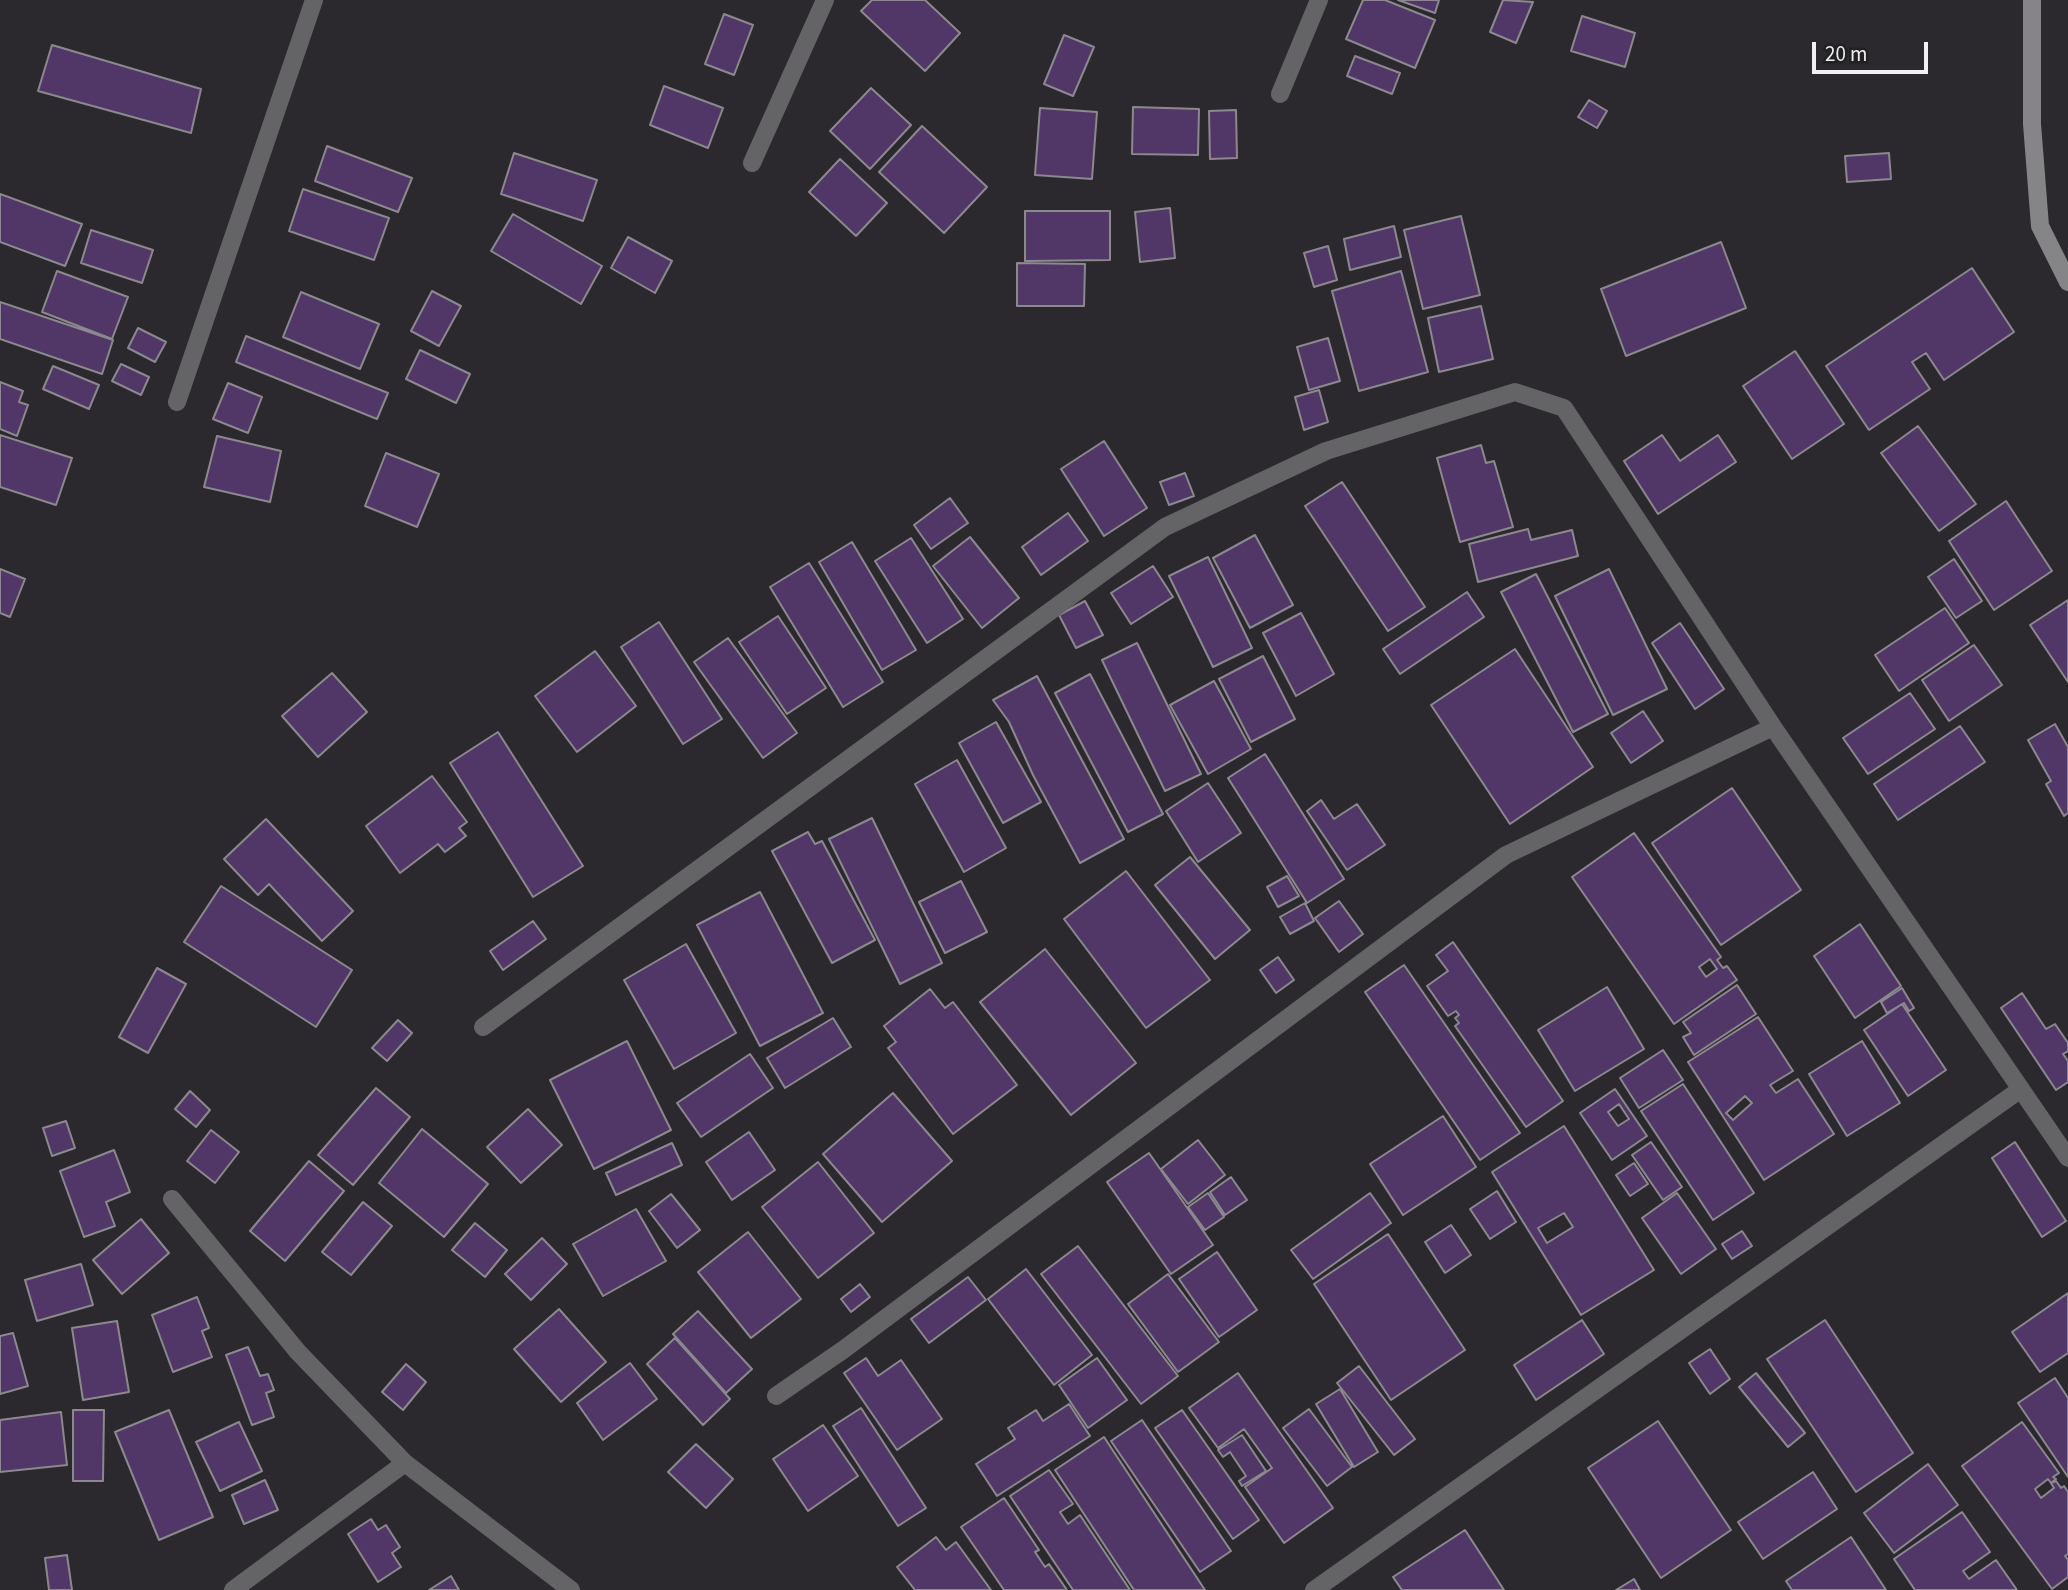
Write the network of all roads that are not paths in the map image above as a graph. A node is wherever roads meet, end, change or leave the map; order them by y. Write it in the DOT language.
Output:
graph roads {
  1 [pos="314,0"];
  2 [pos="825,0"];
  3 [pos="1319,0"];
  4 [pos="2032,0"];
  5 [pos="1280,94"];
  6 [pos="752,163"];
  7 [pos="2068,282"];
  8 [pos="177,402"];
  9 [pos="1773,727"];
  10 [pos="483,1027"];
  11 [pos="2021,1088"];
  12 [pos="2068,1158"];
  13 [pos="172,1199"];
  14 [pos="776,1396"];
  15 [pos="405,1463"];
  16 [pos="233,1590"];
  17 [pos="570,1590"];
  18 [pos="1314,1590"];
  1 -- 8 [label="street"];
  2 -- 6 [label="street"];
  3 -- 5 [label="street"];
  4 -- 7 [label="street"];
  9 -- 10 [label="street"];
  9 -- 11 [label="street"];
  9 -- 14 [label="street"];
  11 -- 12 [label="street"];
  11 -- 18 [label="street"];
  13 -- 15 [label="street"];
  15 -- 16 [label="street"];
  15 -- 17 [label="street"];
}
